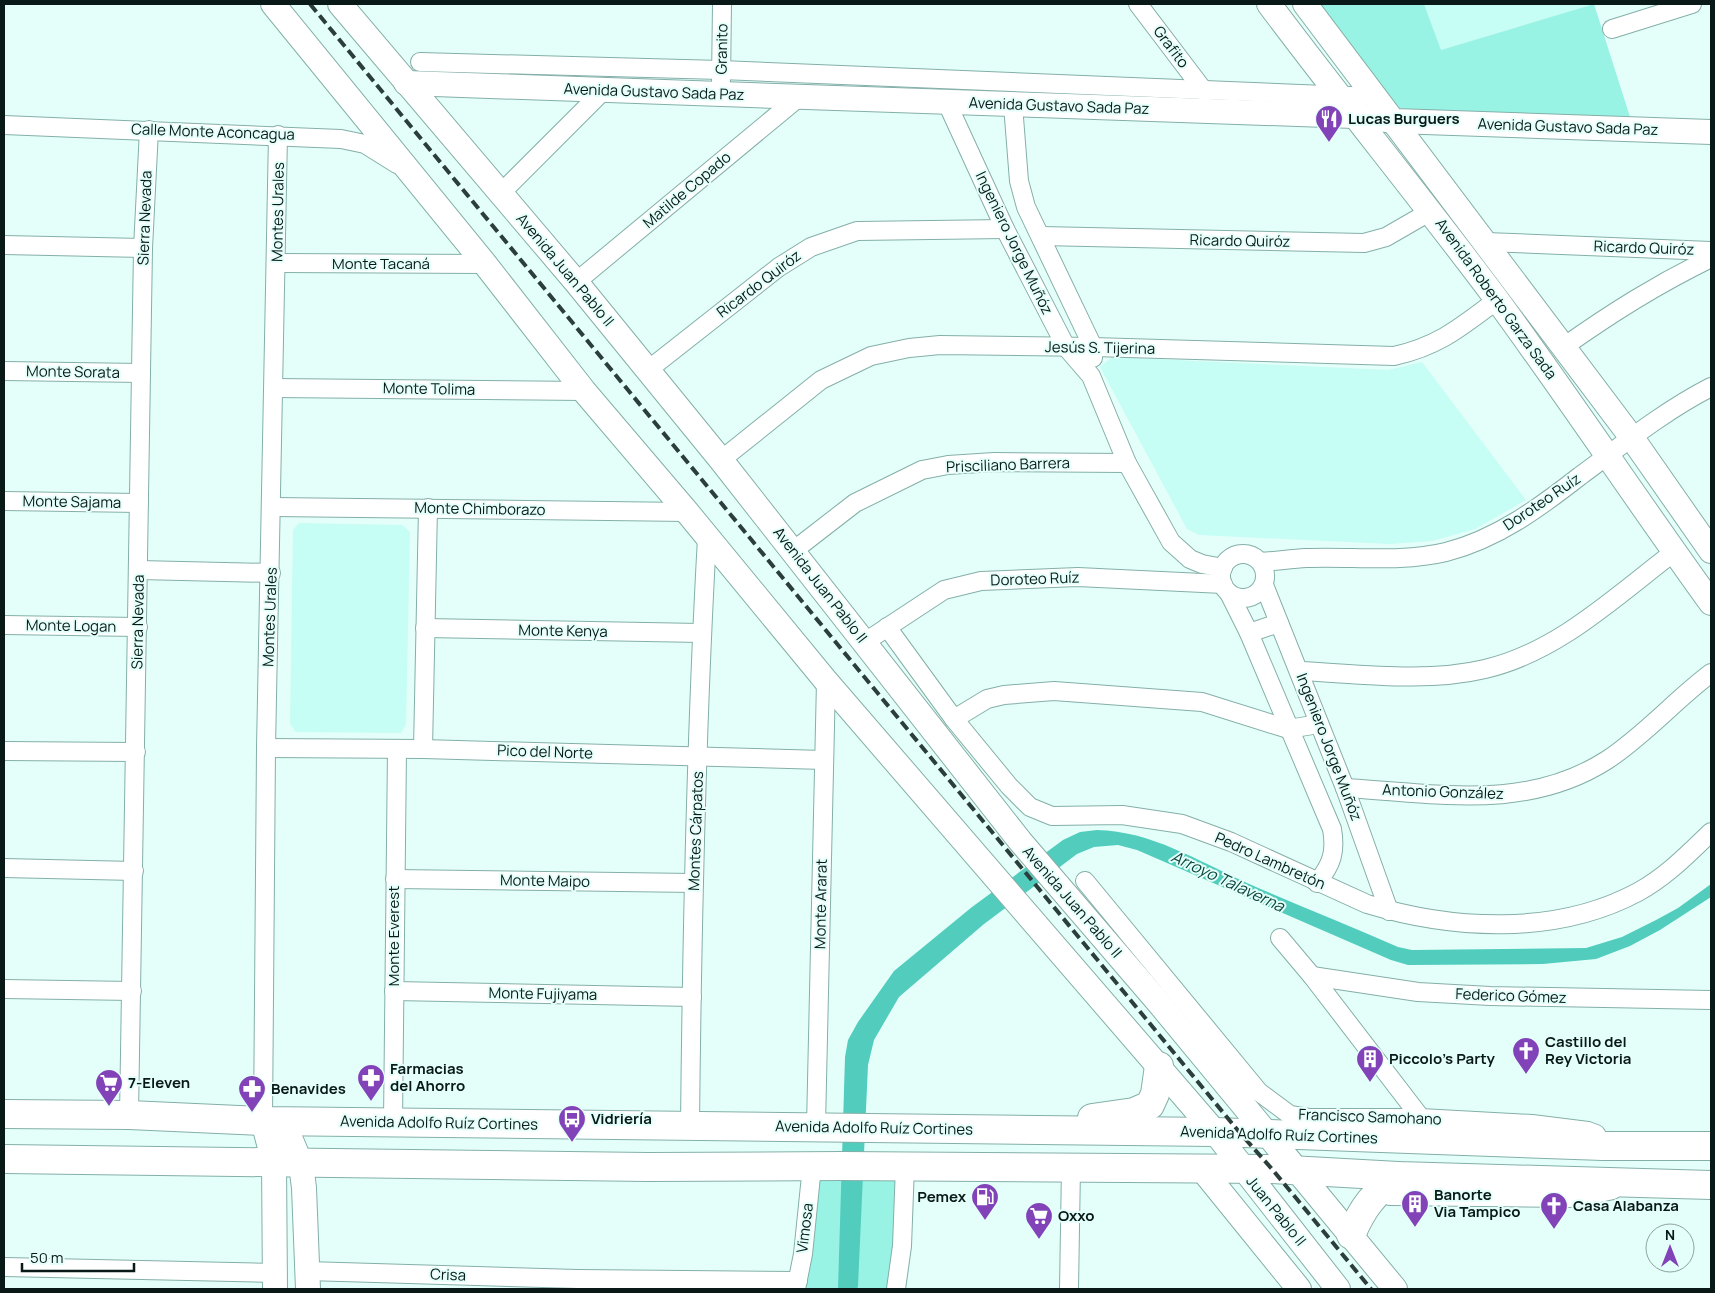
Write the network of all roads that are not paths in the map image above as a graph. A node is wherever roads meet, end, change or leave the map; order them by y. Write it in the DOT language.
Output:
graph roads {
  1 [pos="273,4"];
  2 [pos="340,4"];
  3 [pos="722,4"];
  4 [pos="1138,4"];
  5 [pos="1269,4"];
  6 [pos="1305,4"];
  7 [pos="1692,4"];
  8 [pos="1612,29"];
  9 [pos="420,62"];
  10 [pos="721,70"];
  11 [pos="406,83"];
  12 [pos="604,90"];
  13 [pos="1204,91"];
  14 [pos="721,94"];
  15 [pos="1338,97"];
  16 [pos="1375,97"];
  17 [pos="798,98"];
  18 [pos="947,103"];
  19 [pos="1012,105"];
  20 [pos="1354,116"];
  21 [pos="1395,121"];
  22 [pos="4,125"];
  23 [pos="149,130"];
  24 [pos="1711,132"];
  25 [pos="278,135"];
  26 [pos="412,174"];
  27 [pos="501,193"];
  28 [pos="1430,211"];
  29 [pos="1005,229"];
  30 [pos="1041,236"];
  31 [pos="1486,242"];
  32 [pos="4,245"];
  33 [pos="144,248"];
  34 [pos="1711,251"];
  35 [pos="1711,258"];
  36 [pos="277,263"];
  37 [pos="485,264"];
  38 [pos="576,282"];
  39 [pos="1497,300"];
  40 [pos="1066,347"];
  41 [pos="1093,347"];
  42 [pos="1562,348"];
  43 [pos="648,370"];
  44 [pos="4,371"];
  45 [pos="141,373"];
  46 [pos="1091,376"];
  47 [pos="1711,387"];
  48 [pos="274,388"];
  49 [pos="584,391"];
  50 [pos="1632,438"];
  51 [pos="1609,455"];
  52 [pos="721,460"];
  53 [pos="1127,463"];
  54 [pos="4,501"];
  55 [pos="139,503"];
  56 [pos="273,507"];
  57 [pos="428,508"];
  58 [pos="687,512"];
  59 [pos="1707,537"];
  60 [pos="707,538"];
  61 [pos="792,551"];
  62 [pos="1674,552"];
  63 [pos="1261,562"];
  64 [pos="139,570"];
  65 [pos="271,573"];
  66 [pos="1225,582"];
  67 [pos="1264,586"];
  68 [pos="1711,603"];
  69 [pos="1278,624"];
  70 [pos="4,625"];
  71 [pos="138,627"];
  72 [pos="887,627"];
  73 [pos="425,628"];
  74 [pos="702,633"];
  75 [pos="1249,633"];
  76 [pos="865,642"];
  77 [pos="1300,671"];
  78 [pos="1711,673"];
  79 [pos="826,681"];
  80 [pos="954,718"];
  81 [pos="1319,724"];
  82 [pos="1288,728"];
  83 [pos="266,748"];
  84 [pos="397,749"];
  85 [pos="423,749"];
  86 [pos="4,751"];
  87 [pos="136,752"];
  88 [pos="699,756"];
  89 [pos="824,760"];
  90 [pos="1345,788"];
  91 [pos="1711,832"];
  92 [pos="4,868"];
  93 [pos="134,871"];
  94 [pos="395,879"];
  95 [pos="1085,881"];
  96 [pos="694,883"];
  97 [pos="1318,883"];
  98 [pos="1389,910"];
  99 [pos="1280,938"];
  100 [pos="1312,976"];
  101 [pos="4,989"];
  102 [pos="132,991"];
  103 [pos="394,991"];
  104 [pos="692,997"];
  105 [pos="1711,1000"];
  106 [pos="1159,1066"];
  107 [pos="4,1114"];
  108 [pos="270,1114"];
  109 [pos="129,1115"];
  110 [pos="1421,1118"];
  111 [pos="393,1122"];
  112 [pos="690,1125"];
  113 [pos="816,1126"];
  114 [pos="995,1131"];
  115 [pos="1215,1132"];
  116 [pos="1269,1134"];
  117 [pos="1603,1146"];
  118 [pos="1711,1146"];
  119 [pos="4,1159"];
  120 [pos="287,1164"];
  121 [pos="812,1166"];
  122 [pos="905,1166"];
  123 [pos="1070,1167"];
  124 [pos="1202,1168"];
  125 [pos="1242,1170"];
  126 [pos="1297,1170"];
  127 [pos="1388,1183"];
  128 [pos="1711,1185"];
  129 [pos="1350,1235"];
  130 [pos="4,1267"];
  131 [pos="307,1280"];
  132 [pos="275,1281"];
  133 [pos="797,1285"];
  134 [pos="896,1289"];
  135 [pos="1069,1289"];
  136 [pos="1299,1289"];
  137 [pos="1338,1289"];
  138 [pos="1395,1289"];
  1 -- 26 [label="main road"];
  2 -- 11 [label="main road, Avenida Juan Pablo II"];
  3 -- 10 [label="street, Granito"];
  4 -- 13 [label="street, Grafito"];
  5 -- 15 [label="main road, Avenida Roberto Garza Sada"];
  6 -- 16 [label="main road, Avenida Roberto Garza Sada"];
  7 -- 8 [label="street"];
  9 -- 10 [label="street, Avenida Gustavo Sada Paz"];
  10 -- 13 [label="street, Avenida Gustavo Sada Paz"];
  10 -- 14 [label="street, Granito"];
  11 -- 12 [label="main road, Avenida Gustavo Sada Paz"];
  11 -- 27 [label="main road, Avenida Juan Pablo II"];
  12 -- 14 [label="main road, Avenida Gustavo Sada Paz"];
  12 -- 27 [label="street"];
  13 -- 15 [label="street, Avenida Gustavo Sada Paz"];
  14 -- 17 [label="main road, Avenida Gustavo Sada Paz"];
  15 -- 16 [label="street, Avenida Gustavo Sada Paz"];
  15 -- 20 [label="main road, Avenida Roberto Garza Sada"];
  16 -- 21 [label="main road, Avenida Roberto Garza Sada"];
  17 -- 18 [label="main road, Avenida Gustavo Sada Paz"];
  17 -- 38 [label="street, Matilde Copado"];
  18 -- 19 [label="main road, Avenida Gustavo Sada Paz"];
  18 -- 29 [label="street, Ingeniero Jorge Muñóz"];
  19 -- 20 [label="main road, Avenida Gustavo Sada Paz"];
  19 -- 30 [label="street, Ingeniero Jorge Muñóz"];
  20 -- 21 [label="main road, Avenida Gustavo Sada Paz"];
  20 -- 28 [label="main road, Avenida Roberto Garza Sada"];
  21 -- 24 [label="main road, Avenida Gustavo Sada Paz"];
  21 -- 31 [label="main road, Avenida Roberto Garza Sada"];
  22 -- 23 [label="street, Calle Monte Aconcagua"];
  23 -- 25 [label="street, Calle Monte Aconcagua"];
  23 -- 33 [label="street, Sierra Nevada"];
  25 -- 26 [label="street, Calle Monte Aconcagua"];
  25 -- 36 [label="street, Montes Urales"];
  26 -- 37 [label="main road"];
  27 -- 38 [label="main road, Avenida Juan Pablo II"];
  28 -- 30 [label="street, Ricardo Quiróz"];
  28 -- 39 [label="main road, Avenida Roberto Garza Sada"];
  29 -- 40 [label="street, Ingeniero Jorge Muñóz"];
  29 -- 43 [label="street, Ricardo Quiróz"];
  30 -- 41 [label="street, Ingeniero Jorge Muñóz"];
  31 -- 34 [label="street, Ricardo Quiróz"];
  31 -- 42 [label="main road, Avenida Roberto Garza Sada"];
  32 -- 33 [label="street"];
  33 -- 45 [label="street, Sierra Nevada"];
  35 -- 42 [label="street, Ricardo Quiróz"];
  36 -- 37 [label="street, Monte Tacaná"];
  36 -- 48 [label="street, Montes Urales"];
  37 -- 49 [label="main road"];
  38 -- 43 [label="main road, Avenida Juan Pablo II"];
  39 -- 41 [label="street, Jesús S. Tijerina"];
  39 -- 51 [label="main road, Avenida Roberto Garza Sada"];
  40 -- 41 [label="street, Jesús S. Tijerina"];
  40 -- 46 [label="street, Ingeniero Jorge Muñóz"];
  40 -- 52 [label="street, Jesús S. Tijerina"];
  41 -- 46 [label="street, Ingeniero Jorge Muñóz"];
  42 -- 50 [label="main road, Avenida Roberto Garza Sada"];
  43 -- 52 [label="main road, Avenida Juan Pablo II"];
  44 -- 45 [label="street, Monte Sorata"];
  45 -- 55 [label="street, Sierra Nevada"];
  46 -- 53 [label="street, Ingeniero Jorge Muñóz"];
  47 -- 50 [label="street, Doroteo Ruíz"];
  48 -- 49 [label="street, Monte Tolima"];
  48 -- 56 [label="street, Montes Urales"];
  49 -- 58 [label="main road"];
  50 -- 51 [label="street, Doroteo Ruíz"];
  50 -- 59 [label="main road, Avenida Roberto Garza Sada"];
  51 -- 62 [label="main road, Avenida Roberto Garza Sada"];
  51 -- 63 [label="street, Doroteo Ruíz"];
  52 -- 61 [label="main road, Avenida Juan Pablo II"];
  53 -- 61 [label="street, Prisciliano Barrera"];
  53 -- 66 [label="street, Ingeniero Jorge Muñóz"];
  54 -- 55 [label="street, Monte Sajama"];
  55 -- 64 [label="street, Sierra Nevada"];
  56 -- 57 [label="street, Monte Chimborazo"];
  56 -- 65 [label="street, Montes Urales"];
  57 -- 58 [label="street, Monte Chimborazo"];
  57 -- 73 [label="street"];
  58 -- 60 [label="main road"];
  60 -- 74 [label="street, Montes Cárpatos"];
  60 -- 79 [label="main road"];
  61 -- 76 [label="main road, Avenida Juan Pablo II"];
  62 -- 68 [label="main road, Avenida Roberto Garza Sada"];
  62 -- 77 [label="street"];
  63 -- 66 [label="street"];
  63 -- 67 [label="street"];
  64 -- 65 [label="street"];
  64 -- 71 [label="street, Sierra Nevada"];
  65 -- 83 [label="street, Montes Urales"];
  66 -- 67 [label="street"];
  66 -- 72 [label="street, Doroteo Ruíz"];
  66 -- 75 [label="street, Ingeniero Jorge Muñóz"];
  67 -- 69 [label="street, Ingeniero Jorge Muñóz"];
  69 -- 75 [label="street"];
  69 -- 77 [label="street, Ingeniero Jorge Muñóz"];
  70 -- 71 [label="street, Monte Logan"];
  71 -- 87 [label="street, Sierra Nevada"];
  72 -- 76 [label="street, Doroteo Ruíz"];
  72 -- 80 [label="street, Pedro Lambretón"];
  73 -- 74 [label="street, Monte Kenya"];
  73 -- 85 [label="street"];
  74 -- 88 [label="street, Montes Cárpatos"];
  75 -- 82 [label="street, Ingeniero Jorge Muñóz"];
  76 -- 116 [label="main road, Avenida Juan Pablo II"];
  77 -- 81 [label="street, Ingeniero Jorge Muñóz"];
  78 -- 90 [label="street, Antonio González"];
  79 -- 89 [label="street, Monte Ararat"];
  79 -- 106 [label="main road"];
  80 -- 82 [label="street"];
  80 -- 97 [label="street, Pedro Lambretón"];
  81 -- 82 [label="street"];
  81 -- 90 [label="street, Ingeniero Jorge Muñóz"];
  82 -- 97 [label="street, Ingeniero Jorge Muñóz"];
  83 -- 84 [label="street, Pico del Norte"];
  83 -- 108 [label="street, Montes Urales"];
  84 -- 85 [label="street, Pico del Norte"];
  84 -- 94 [label="street, Monte Everest"];
  85 -- 88 [label="street, Pico del Norte"];
  86 -- 87 [label="street"];
  87 -- 93 [label="street, Sierra Nevada"];
  88 -- 89 [label="street, Pico del Norte"];
  88 -- 96 [label="street, Montes Cárpatos"];
  89 -- 113 [label="street, Monte Ararat"];
  90 -- 98 [label="street, Ingeniero Jorge Muñóz"];
  91 -- 98 [label="street, Pedro Lambretón"];
  92 -- 93 [label="street"];
  93 -- 102 [label="street, Sierra Nevada"];
  94 -- 96 [label="street, Monte Maipo"];
  94 -- 103 [label="street, Monte Everest"];
  95 -- 110 [label="street, Francisco Samohano"];
  96 -- 104 [label="street, Montes Cárpatos"];
  97 -- 98 [label="street, Pedro Lambretón"];
  99 -- 100 [label="street"];
  100 -- 105 [label="street, Federico Gómez"];
  100 -- 110 [label="street"];
  101 -- 102 [label="street"];
  102 -- 109 [label="street, Sierra Nevada"];
  103 -- 104 [label="street, Monte Fujiyama"];
  103 -- 111 [label="street, Monte Everest"];
  104 -- 112 [label="street, Montes Cárpatos"];
  106 -- 114 [label="main road"];
  106 -- 115 [label="main road"];
  107 -- 109 [label="main road, Avenida Adolfo Ruíz Cortines"];
  108 -- 109 [label="main road, Avenida Adolfo Ruíz Cortines"];
  108 -- 111 [label="main road, Avenida Adolfo Ruíz Cortines"];
  108 -- 120 [label="main road"];
  110 -- 117 [label="street, Francisco Samohano"];
  111 -- 112 [label="main road, Avenida Adolfo Ruíz Cortines"];
  112 -- 113 [label="main road, Avenida Adolfo Ruíz Cortines"];
  113 -- 114 [label="main road, Avenida Adolfo Ruíz Cortines"];
  114 -- 115 [label="main road, Avenida Adolfo Ruíz Cortines"];
  115 -- 116 [label="main road, Avenida Adolfo Ruíz Cortines"];
  115 -- 125 [label="main road, Juan Pablo II"];
  116 -- 117 [label="main road, Avenida Adolfo Ruíz Cortines"];
  116 -- 126 [label="main road, Avenida Juan Pablo II"];
  117 -- 118 [label="main road, Avenida Adolfo Ruíz Cortines"];
  119 -- 120 [label="main road"];
  120 -- 121 [label="main road"];
  120 -- 131 [label="main road"];
  120 -- 132 [label="main road"];
  121 -- 122 [label="main road"];
  121 -- 133 [label="street, Vimosa"];
  122 -- 123 [label="main road"];
  122 -- 134 [label="street"];
  123 -- 124 [label="main road"];
  123 -- 135 [label="street"];
  124 -- 125 [label="main road"];
  124 -- 136 [label="main road"];
  125 -- 126 [label="main road"];
  125 -- 137 [label="main road, Juan Pablo II"];
  126 -- 127 [label="main road"];
  126 -- 129 [label="main road"];
  127 -- 128 [label="main road"];
  127 -- 129 [label="main road"];
  129 -- 138 [label="main road"];
  130 -- 132 [label="street"];
  131 -- 133 [label="street, Crisa"];
}
